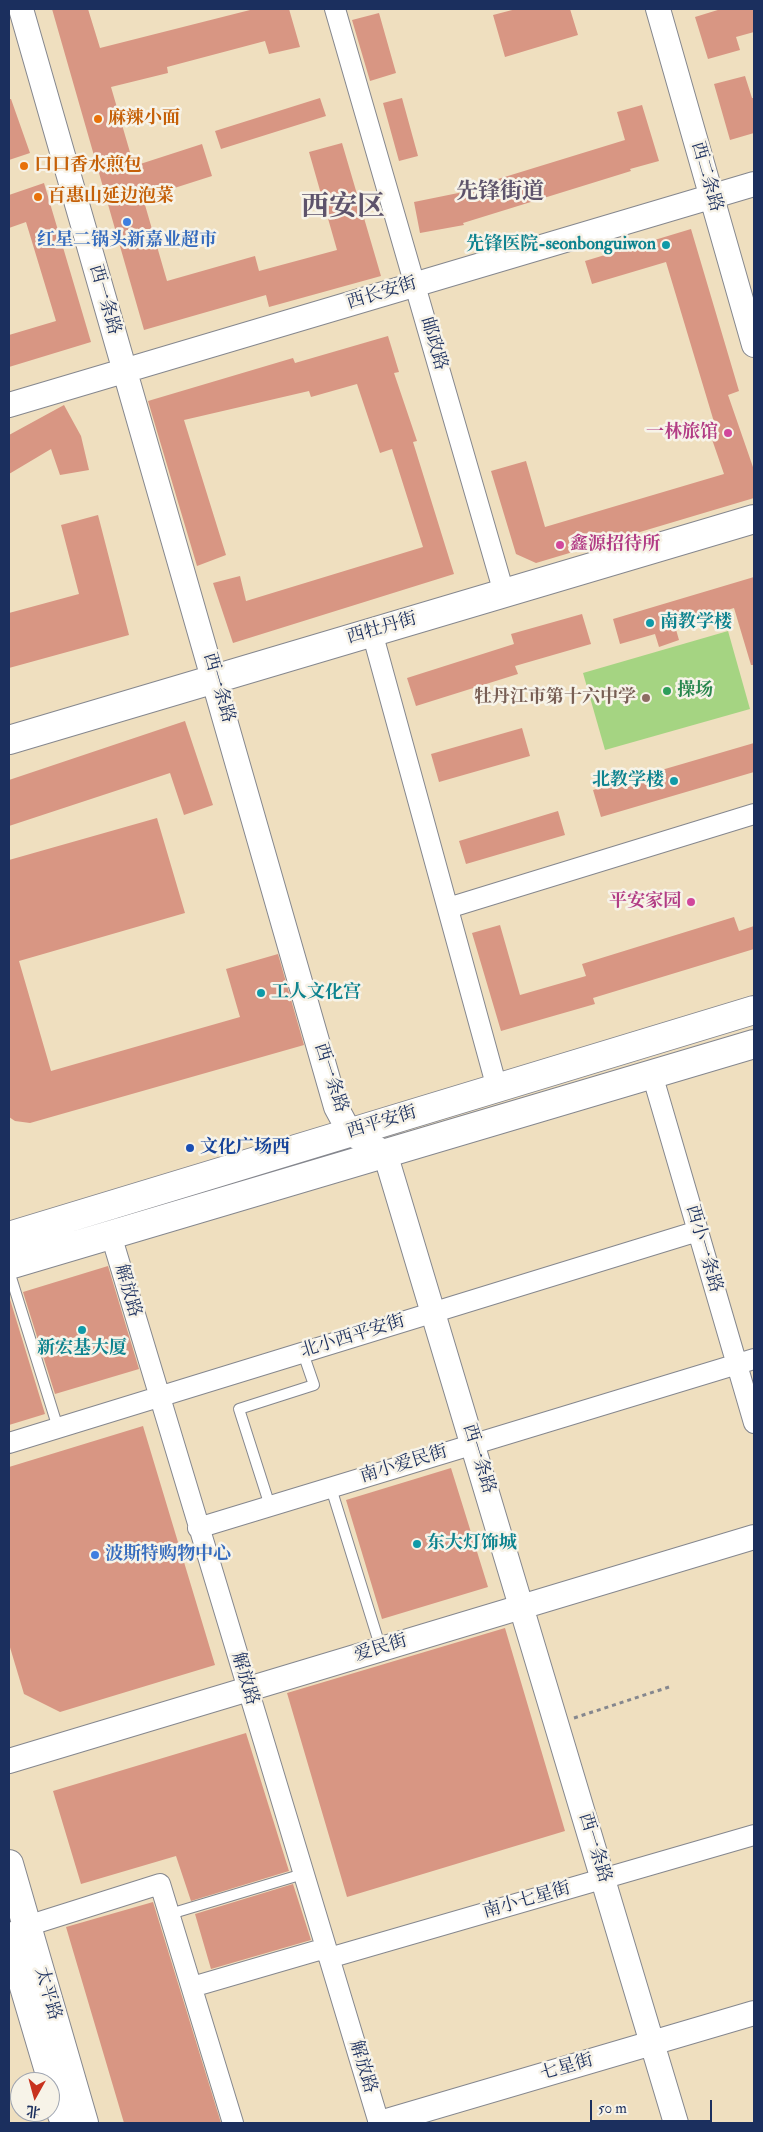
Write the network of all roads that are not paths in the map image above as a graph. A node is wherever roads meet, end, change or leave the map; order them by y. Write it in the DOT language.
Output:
graph roads {
  1 [pos="21,9"];
  2 [pos="335,9"];
  3 [pos="658,9"];
  4 [pos="754,184"];
  5 [pos="711,196"];
  6 [pos="416,284"];
  7 [pos="754,345"];
  8 [pos="124,372"];
  9 [pos="9,405"];
  10 [pos="754,519"];
  11 [pos="504,593"];
  12 [pos="372,632"];
  13 [pos="215,679"];
  14 [pos="9,740"];
  15 [pos="754,814"];
  16 [pos="448,908"];
  17 [pos="754,1010"];
  18 [pos="754,1044"];
  19 [pos="652,1074"];
  20 [pos="497,1088"];
  21 [pos="350,1133"];
  22 [pos="386,1153"];
  23 [pos="698,1231"];
  24 [pos="111,1235"];
  25 [pos="9,1236"];
  26 [pos="9,1265"];
  27 [pos="9,1271"];
  28 [pos="434,1312"];
  29 [pos="303,1353"];
  30 [pos="746,1362"];
  31 [pos="158,1397"];
  32 [pos="754,1423"];
  33 [pos="58,1428"];
  34 [pos="9,1443"];
  35 [pos="474,1444"];
  36 [pos="331,1488"];
  37 [pos="270,1506"];
  38 [pos="198,1528"];
  39 [pos="754,1537"];
  40 [pos="522,1606"];
  41 [pos="381,1649"];
  42 [pos="247,1688"];
  43 [pos="9,1761"];
  44 [pos="754,1835"];
  45 [pos="9,1864"];
  46 [pos="303,1874"];
  47 [pos="603,1879"];
  48 [pos="170,1914"];
  49 [pos="18,1931"];
  50 [pos="327,1953"];
  51 [pos="192,1987"];
  52 [pos="754,2013"];
  53 [pos="652,2044"];
  54 [pos="64,2123"];
  55 [pos="84,2123"];
  56 [pos="233,2123"];
  57 [pos="379,2123"];
  58 [pos="676,2123"];
  1 -- 8 [label="street, 西一条路"];
  2 -- 6 [label="street, 邮政路"];
  3 -- 5 [label="street, 西二条路"];
  4 -- 5 [label="street, 西长安街"];
  5 -- 6 [label="street, 西长安街"];
  5 -- 7 [label="street, 西二条路"];
  6 -- 8 [label="street, 西长安街"];
  6 -- 11 [label="street, 邮政路"];
  8 -- 9 [label="street, 西长安街"];
  8 -- 13 [label="street, 西一条路"];
  10 -- 11 [label="main road, 西牡丹街"];
  11 -- 12 [label="main road, 西牡丹街"];
  12 -- 13 [label="main road, 西牡丹街"];
  12 -- 16 [label="street"];
  13 -- 14 [label="main road, 西牡丹街"];
  13 -- 21 [label="street, 西一条路"];
  15 -- 16 [label="street"];
  16 -- 20 [label="street"];
  17 -- 20 [label="main road, 西平安街"];
  18 -- 19 [label="main road, 西平安街"];
  19 -- 22 [label="main road, 西平安街"];
  19 -- 23 [label="street, 西小一条路"];
  20 -- 21 [label="main road, 西平安街"];
  21 -- 22 [label="street, 西一条路"];
  21 -- 25 [label="main road, 西平安街"];
  22 -- 24 [label="main road, 西平安街"];
  22 -- 28 [label="street, 西一条路"];
  23 -- 28 [label="street, 北小西平安街"];
  23 -- 30 [label="street, 西小一条路"];
  24 -- 26 [label="main road, 西平安街"];
  24 -- 31 [label="street, 解放路"];
  27 -- 33 [label="lane"];
  28 -- 29 [label="street, 北小西平安街"];
  28 -- 35 [label="street, 西一条路"];
  29 -- 31 [label="street, 北小西平安街"];
  29 -- 37 [label="lane"];
  30 -- 32 [label="street, 西小一条路"];
  30 -- 35 [label="street, 南小爱民街"];
  31 -- 33 [label="street, 北小西平安街"];
  31 -- 38 [label="street, 解放路"];
  33 -- 34 [label="street, 北小西平安街"];
  35 -- 36 [label="street, 南小爱民街"];
  35 -- 40 [label="street, 西一条路"];
  36 -- 37 [label="street, 南小爱民街"];
  36 -- 41 [label="lane"];
  37 -- 38 [label="street, 南小爱民街"];
  38 -- 42 [label="street, 解放路"];
  39 -- 40 [label="street, 爱民街"];
  40 -- 41 [label="street, 爱民街"];
  40 -- 47 [label="street, 西一条路"];
  41 -- 42 [label="street, 爱民街"];
  42 -- 43 [label="street, 爱民街"];
  42 -- 46 [label="street, 解放路"];
  44 -- 47 [label="street, 南小七星街"];
  45 -- 49 [label="main road, 太平路"];
  46 -- 48 [label="lane"];
  46 -- 50 [label="street, 解放路"];
  47 -- 50 [label="street, 南小七星街"];
  47 -- 53 [label="street, 西一条路"];
  48 -- 49 [label="street"];
  48 -- 51 [label="street"];
  49 -- 54 [label="main road, 太平路"];
  49 -- 55 [label="main road, 太平路"];
  50 -- 51 [label="street, 南小七星街"];
  50 -- 57 [label="street, 解放路"];
  51 -- 56 [label="street"];
  52 -- 53 [label="street, 七星街"];
  53 -- 57 [label="street, 七星街"];
  53 -- 58 [label="street, 西一条路"];
}
